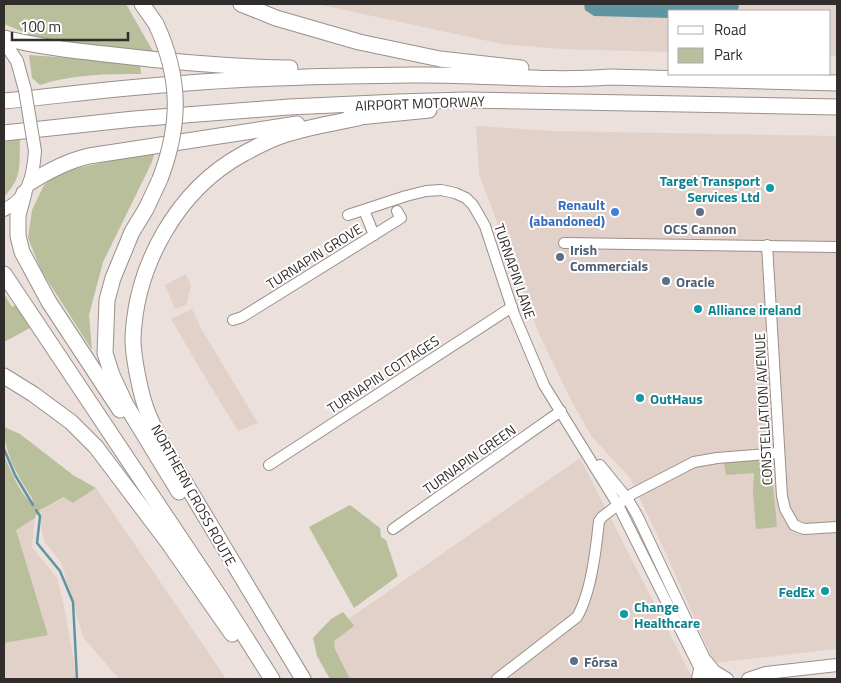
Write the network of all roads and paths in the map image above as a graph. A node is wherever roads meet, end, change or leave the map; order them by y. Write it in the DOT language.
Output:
graph roads {
  1 [pos="142,4"];
  2 [pos="241,4"];
  3 [pos="4,38"];
  4 [pos="4,42"];
  5 [pos="434,74"];
  6 [pos="610,77"];
  7 [pos="837,83"];
  8 [pos="4,101"];
  9 [pos="575,102"];
  10 [pos="837,107"];
  11 [pos="358,118"];
  12 [pos="4,133"];
  13 [pos="27,188"];
  14 [pos="4,210"];
  15 [pos="364,210"];
  16 [pos="397,210"];
  17 [pos="348,215"];
  18 [pos="374,236"];
  19 [pos="564,244"];
  20 [pos="767,246"];
  21 [pos="837,247"];
  22 [pos="4,274"];
  23 [pos="512,307"];
  24 [pos="234,320"];
  25 [pos="4,376"];
  26 [pos="4,386"];
  27 [pos="561,411"];
  28 [pos="585,449"];
  29 [pos="779,453"];
  30 [pos="269,464"];
  31 [pos="113,471"];
  32 [pos="168,475"];
  33 [pos="627,498"];
  34 [pos="618,505"];
  35 [pos="837,527"];
  36 [pos="393,529"];
  37 [pos="837,665"];
  38 [pos="704,674"];
  39 [pos="262,679"];
  40 [pos="272,679"];
  41 [pos="302,679"];
  42 [pos="497,679"];
  43 [pos="727,679"];
  44 [pos="748,679"];
  1 -- 32 [label="highway, bridge"];
  2 -- 6 [label="highway"];
  3 -- 5 [label="highway"];
  4 -- 13 [label="main road, bridge"];
  5 -- 6 [label="highway, AIRPORT MOTORWAY"];
  5 -- 8 [label="highway, AIRPORT MOTORWAY"];
  6 -- 7 [label="highway, AIRPORT MOTORWAY"];
  9 -- 10 [label="highway, AIRPORT MOTORWAY"];
  9 -- 11 [label="highway"];
  9 -- 12 [label="highway, AIRPORT MOTORWAY"];
  11 -- 13 [label="highway"];
  11 -- 41 [label="highway, NORTHERN CROSS ROUTE"];
  13 -- 14 [label="main road"];
  13 -- 32 [label="highway"];
  15 -- 17 [label="street, TURNAPIN LANE"];
  15 -- 18 [label="street"];
  15 -- 23 [label="street, TURNAPIN LANE"];
  16 -- 18 [label="street, TURNAPIN GROVE"];
  18 -- 24 [label="street, TURNAPIN GROVE"];
  19 -- 20 [label="street"];
  20 -- 21 [label="street"];
  20 -- 29 [label="street, CONSTELLATION AVENUE"];
  22 -- 40 [label="highway"];
  23 -- 27 [label="street, TURNAPIN LANE"];
  23 -- 30 [label="street, TURNAPIN COTTAGES"];
  25 -- 31 [label="highway"];
  26 -- 31 [label="highway"];
  27 -- 28 [label="street, TURNAPIN LANE"];
  27 -- 36 [label="street, TURNAPIN GREEN"];
  28 -- 33 [label="street, TURNAPIN LANE"];
  28 -- 34 [label="street, TURNAPIN LANE"];
  29 -- 33 [label="street"];
  29 -- 35 [label="street, CONSTELLATION AVENUE"];
  31 -- 39 [label="highway"];
  32 -- 41 [label="highway"];
  33 -- 34 [label="street"];
  33 -- 38 [label="street, TURNAPIN LANE"];
  34 -- 38 [label="street, TURNAPIN LANE"];
  34 -- 42 [label="street"];
  37 -- 44 [label="main road"];
  38 -- 43 [label="main road"];
}
